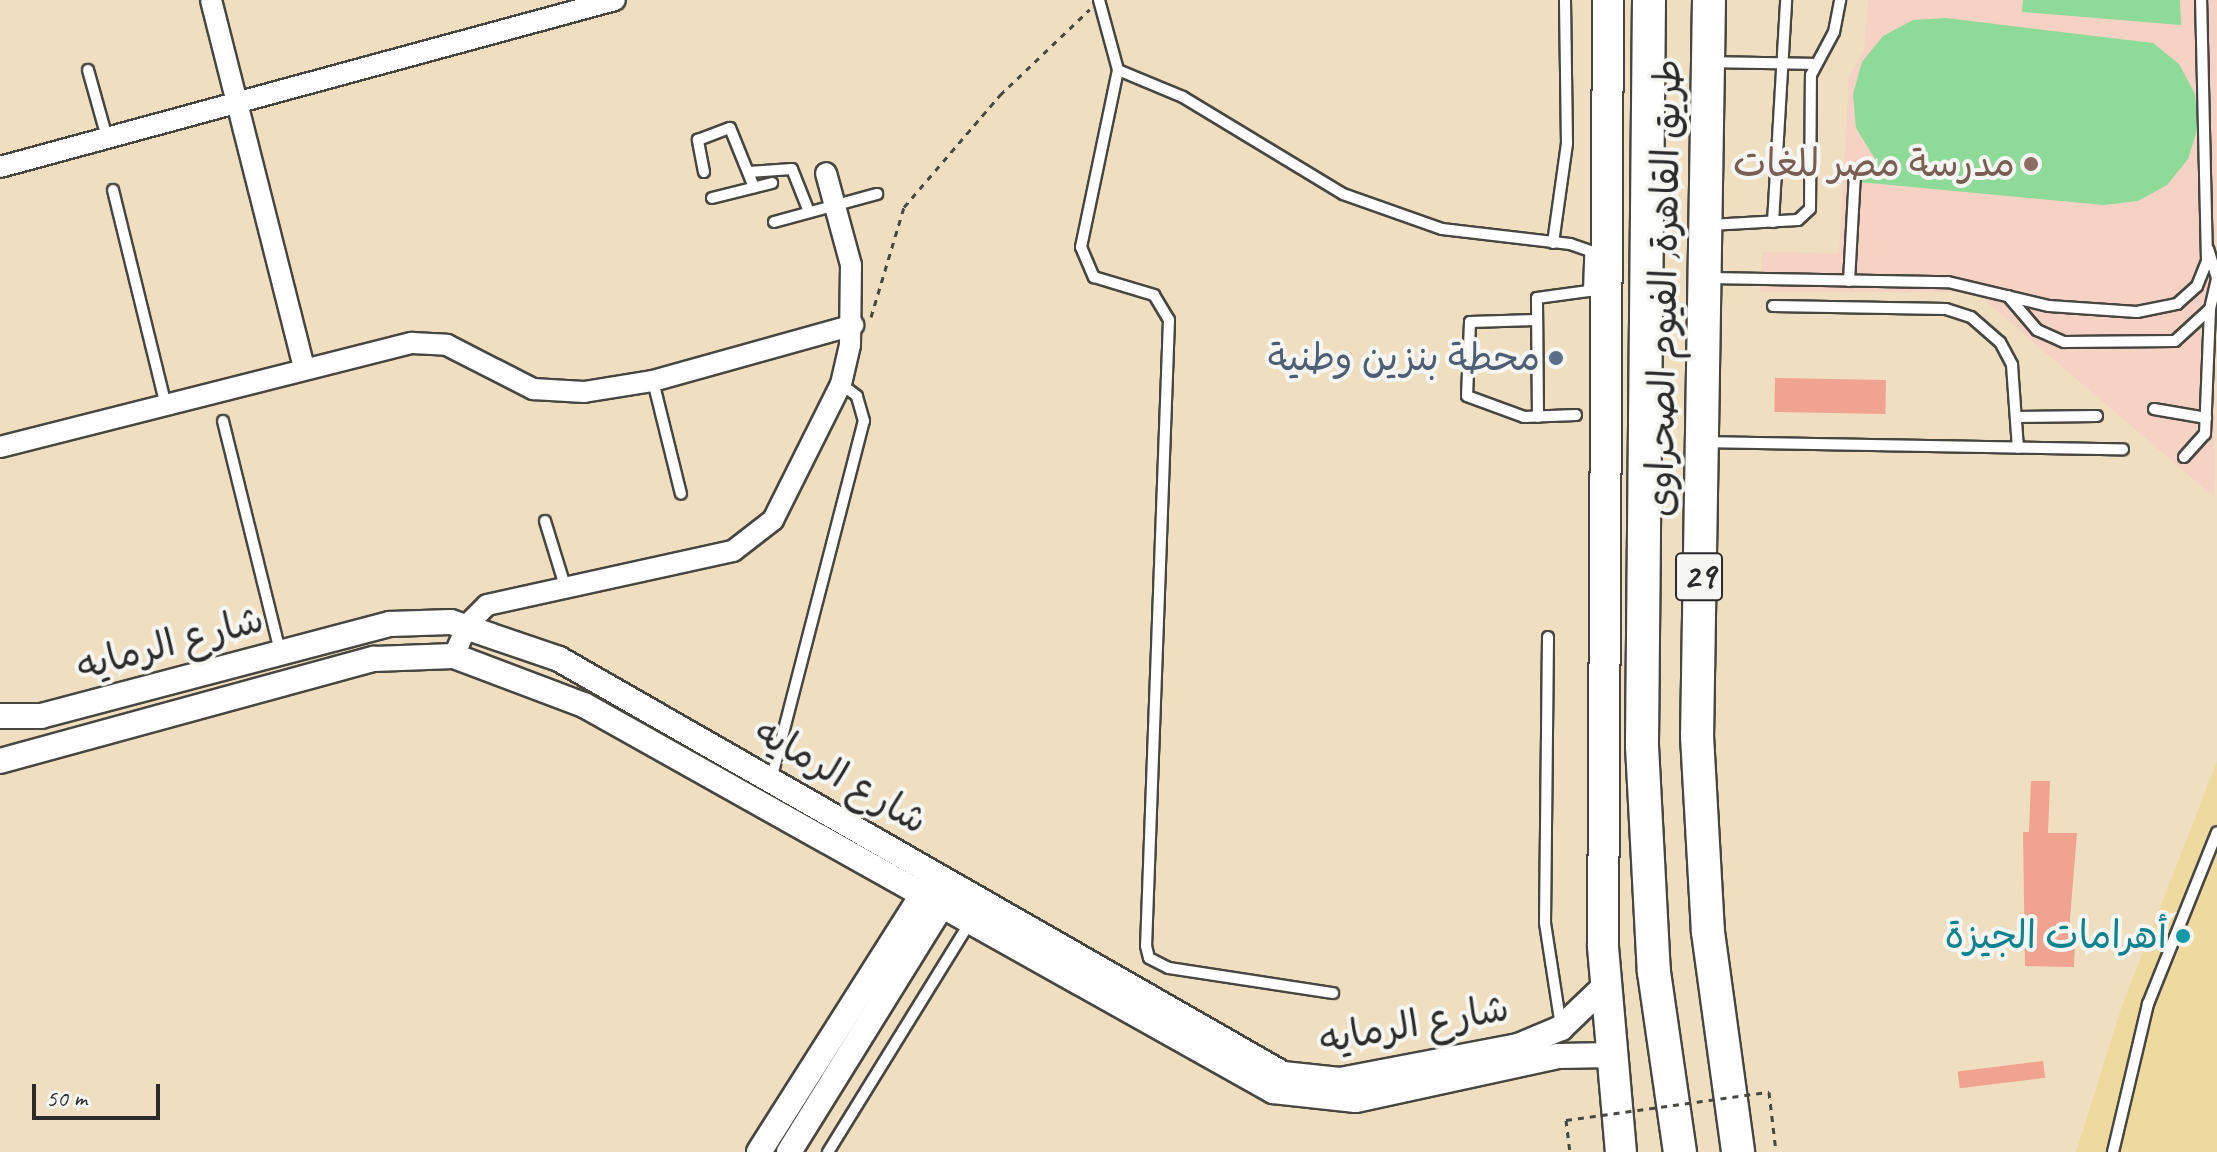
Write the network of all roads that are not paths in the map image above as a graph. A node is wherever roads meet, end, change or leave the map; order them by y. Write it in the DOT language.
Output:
graph roads {
  1 [pos="211,0"];
  2 [pos="615,0"];
  3 [pos="1565,0"];
  4 [pos="1608,0"];
  5 [pos="1649,0"];
  6 [pos="1709,0"];
  7 [pos="1786,0"];
  8 [pos="1840,0"];
  9 [pos="2201,0"];
  10 [pos="1100,2"];
  11 [pos="586,4"];
  12 [pos="1708,62"];
  13 [pos="1780,63"];
  14 [pos="1815,64"];
  15 [pos="88,70"];
  16 [pos="1118,70"];
  17 [pos="238,106"];
  18 [pos="109,143"];
  19 [pos="0,167"];
  20 [pos="704,172"];
  21 [pos="749,172"];
  22 [pos="1855,172"];
  23 [pos="826,173"];
  24 [pos="772,183"];
  25 [pos="754,187"];
  26 [pos="113,190"];
  27 [pos="877,194"];
  28 [pos="712,198"];
  29 [pos="835,205"];
  30 [pos="809,212"];
  31 [pos="774,222"];
  32 [pos="1773,222"];
  33 [pos="1704,226"];
  34 [pos="1553,243"];
  35 [pos="2207,247"];
  36 [pos="1598,255"];
  37 [pos="1704,278"];
  38 [pos="1849,281"];
  39 [pos="2008,296"];
  40 [pos="1773,306"];
  41 [pos="2210,309"];
  42 [pos="1536,320"];
  43 [pos="853,325"];
  44 [pos="304,367"];
  45 [pos="653,381"];
  46 [pos="841,384"];
  47 [pos="166,406"];
  48 [pos="2154,409"];
  49 [pos="1576,415"];
  50 [pos="2097,416"];
  51 [pos="1538,417"];
  52 [pos="2017,417"];
  53 [pos="2206,418"];
  54 [pos="223,421"];
  55 [pos="1701,442"];
  56 [pos="0,447"];
  57 [pos="2018,448"];
  58 [pos="2123,449"];
  59 [pos="2184,457"];
  60 [pos="681,494"];
  61 [pos="545,521"];
  62 [pos="565,586"];
  63 [pos="467,625"];
  64 [pos="1548,637"];
  65 [pos="280,651"];
  66 [pos="454,656"];
  67 [pos="0,718"];
  68 [pos="0,752"];
  69 [pos="0,761"];
  70 [pos="772,776"];
  71 [pos="2217,832"];
  72 [pos="940,887"];
  73 [pos="977,909"];
  74 [pos="1606,985"];
  75 [pos="1333,993"];
  76 [pos="1561,1028"];
  77 [pos="1612,1055"];
  78 [pos="759,1152"];
  79 [pos="789,1152"];
  80 [pos="828,1152"];
  81 [pos="1621,1152"];
  82 [pos="1680,1152"];
  83 [pos="1738,1152"];
  84 [pos="2113,1152"];
  1 -- 17 [label="street"];
  2 -- 11 [label="street"];
  3 -- 34 [label="lane"];
  4 -- 36 [label="main road"];
  5 -- 82 [label="highway, طريق القاهرة, الفيوم الصحراوى / 29"];
  6 -- 12 [label="highway, طريق القاهرة, الفيوم الصحراوى / 29"];
  7 -- 13 [label="lane"];
  8 -- 14 [label="lane"];
  9 -- 35 [label="lane"];
  10 -- 16 [label="lane"];
  11 -- 17 [label="street"];
  12 -- 13 [label="lane"];
  12 -- 33 [label="highway, طريق القاهرة, الفيوم الصحراوى / 29"];
  13 -- 14 [label="lane"];
  13 -- 32 [label="lane"];
  14 -- 32 [label="lane"];
  15 -- 18 [label="lane"];
  16 -- 34 [label="lane"];
  16 -- 75 [label="lane"];
  17 -- 18 [label="street"];
  17 -- 44 [label="street"];
  18 -- 19 [label="street"];
  20 -- 21 [label="lane"];
  21 -- 25 [label="lane"];
  21 -- 30 [label="lane"];
  22 -- 38 [label="lane"];
  23 -- 29 [label="street"];
  24 -- 25 [label="lane"];
  25 -- 28 [label="lane"];
  26 -- 47 [label="lane"];
  27 -- 29 [label="lane"];
  29 -- 30 [label="lane"];
  29 -- 43 [label="street"];
  30 -- 31 [label="lane"];
  32 -- 33 [label="lane"];
  33 -- 37 [label="highway, طريق القاهرة, الفيوم الصحراوى / 29"];
  34 -- 36 [label="lane"];
  35 -- 39 [label="lane"];
  35 -- 41 [label="lane"];
  36 -- 42 [label="lane"];
  36 -- 74 [label="main road"];
  37 -- 38 [label="lane"];
  37 -- 55 [label="highway, طريق القاهرة, الفيوم الصحراوى / 29"];
  38 -- 39 [label="lane"];
  39 -- 41 [label="lane"];
  40 -- 52 [label="lane"];
  41 -- 53 [label="lane"];
  42 -- 51 [label="lane"];
  42 -- 51 [label="lane"];
  43 -- 45 [label="street"];
  43 -- 46 [label="street"];
  44 -- 45 [label="street"];
  44 -- 47 [label="street"];
  45 -- 60 [label="lane"];
  46 -- 62 [label="street"];
  46 -- 70 [label="lane"];
  47 -- 56 [label="street"];
  48 -- 53 [label="lane"];
  49 -- 51 [label="lane"];
  50 -- 52 [label="lane"];
  52 -- 57 [label="lane"];
  53 -- 59 [label="lane"];
  54 -- 65 [label="lane"];
  55 -- 57 [label="lane"];
  55 -- 83 [label="highway, طريق القاهرة, الفيوم الصحراوى / 29"];
  57 -- 58 [label="lane"];
  61 -- 62 [label="lane"];
  62 -- 63 [label="street"];
  63 -- 65 [label="street, شارع الرمايه"];
  63 -- 66 [label="street"];
  63 -- 70 [label="street, شارع الرمايه"];
  64 -- 76 [label="lane"];
  65 -- 67 [label="street, شارع الرمايه"];
  66 -- 69 [label="street, شارع الرمايه"];
  66 -- 72 [label="street, شارع الرمايه"];
  67 -- 68 [label="street"];
  70 -- 72 [label="street, شارع الرمايه"];
  71 -- 84 [label="lane"];
  72 -- 73 [label="street, شارع الرمايه"];
  72 -- 78 [label="street"];
  72 -- 79 [label="street"];
  73 -- 76 [label="street, شارع الرمايه"];
  73 -- 77 [label="street, شارع الرمايه"];
  73 -- 80 [label="lane"];
  74 -- 76 [label="street, شارع الرمايه"];
  74 -- 77 [label="main road"];
  77 -- 81 [label="main road"];
}
